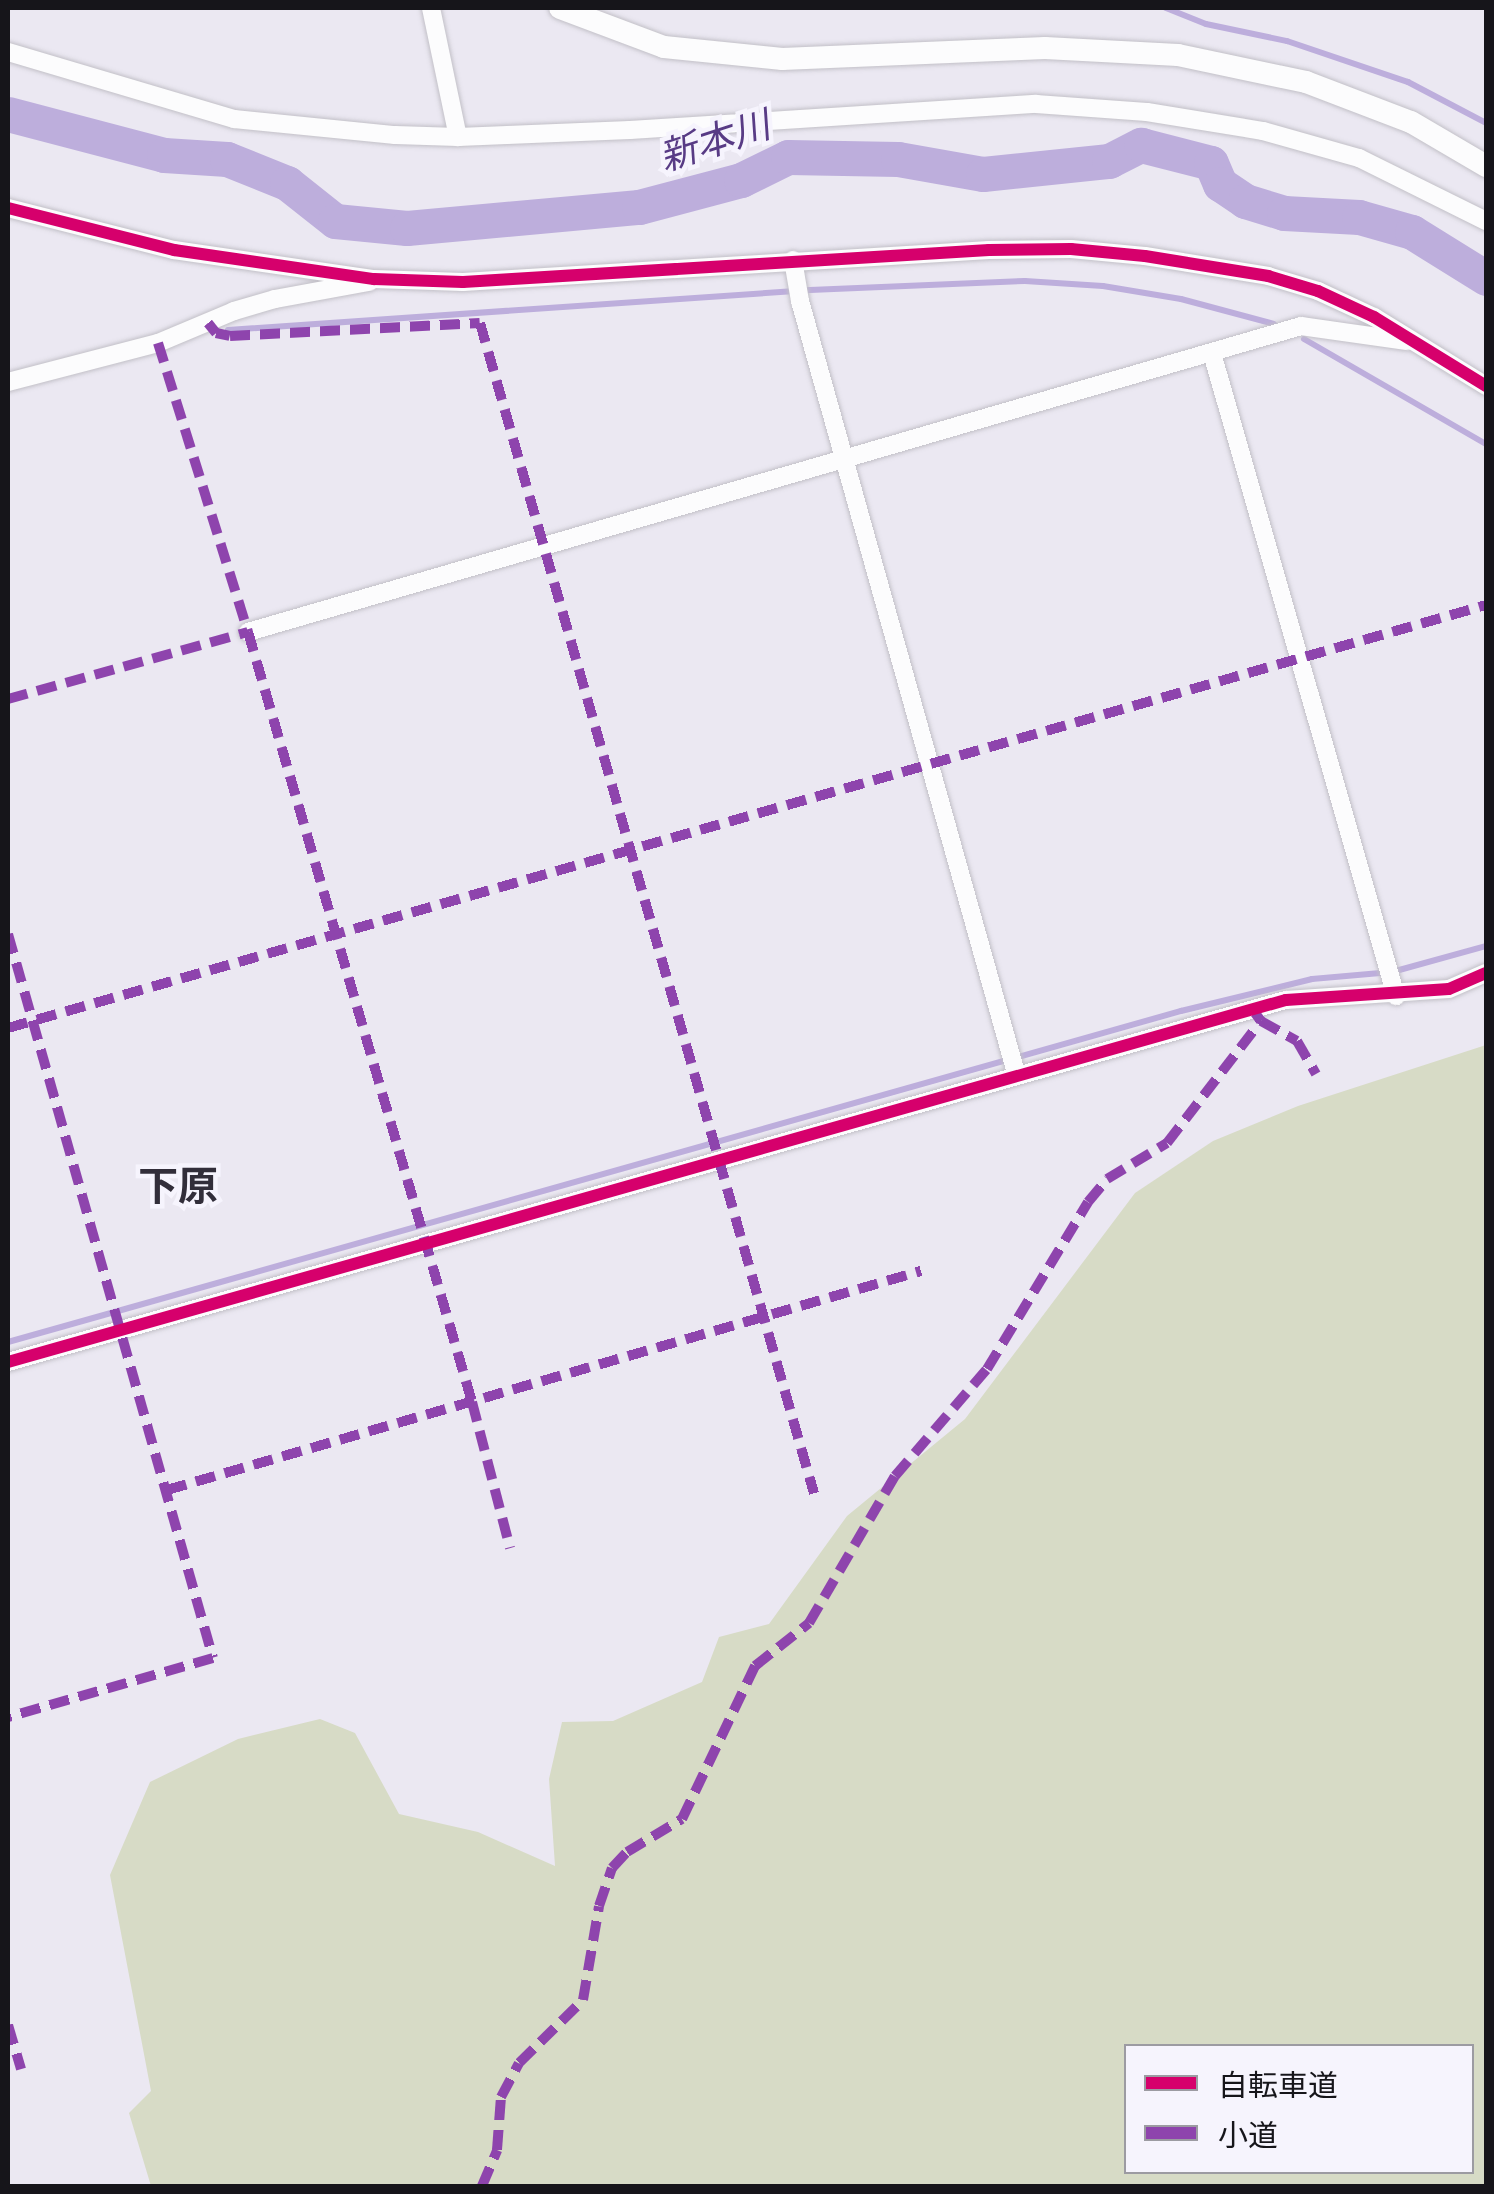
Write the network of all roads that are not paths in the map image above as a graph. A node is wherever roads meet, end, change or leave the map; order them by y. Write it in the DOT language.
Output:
graph roads {
  1 [pos="431,8"];
  2 [pos="560,8"];
  3 [pos="8,52"];
  4 [pos="458,138"];
  5 [pos="1486,166"];
  6 [pos="8,208"];
  7 [pos="1486,221"];
  8 [pos="793,260"];
  9 [pos="374,279"];
  10 [pos="1418,343"];
  11 [pos="1212,353"];
  12 [pos="8,382"];
  13 [pos="1486,386"];
  14 [pos="843,458"];
  15 [pos="248,632"];
  16 [pos="1486,973"];
  17 [pos="1396,996"];
  18 [pos="1016,1073"];
  19 [pos="8,1362"];
  1 -- 4 [label="street"];
  2 -- 5 [label="street"];
  3 -- 4 [label="street"];
  4 -- 7 [label="street"];
  6 -- 9 [label="street"];
  8 -- 9 [label="street"];
  8 -- 10 [label="street"];
  8 -- 14 [label="street"];
  9 -- 12 [label="street"];
  10 -- 11 [label="street"];
  10 -- 13 [label="street"];
  11 -- 14 [label="street"];
  11 -- 17 [label="street"];
  14 -- 15 [label="street"];
  14 -- 18 [label="street"];
  16 -- 17 [label="street"];
  17 -- 18 [label="street"];
  18 -- 19 [label="street"];
}
